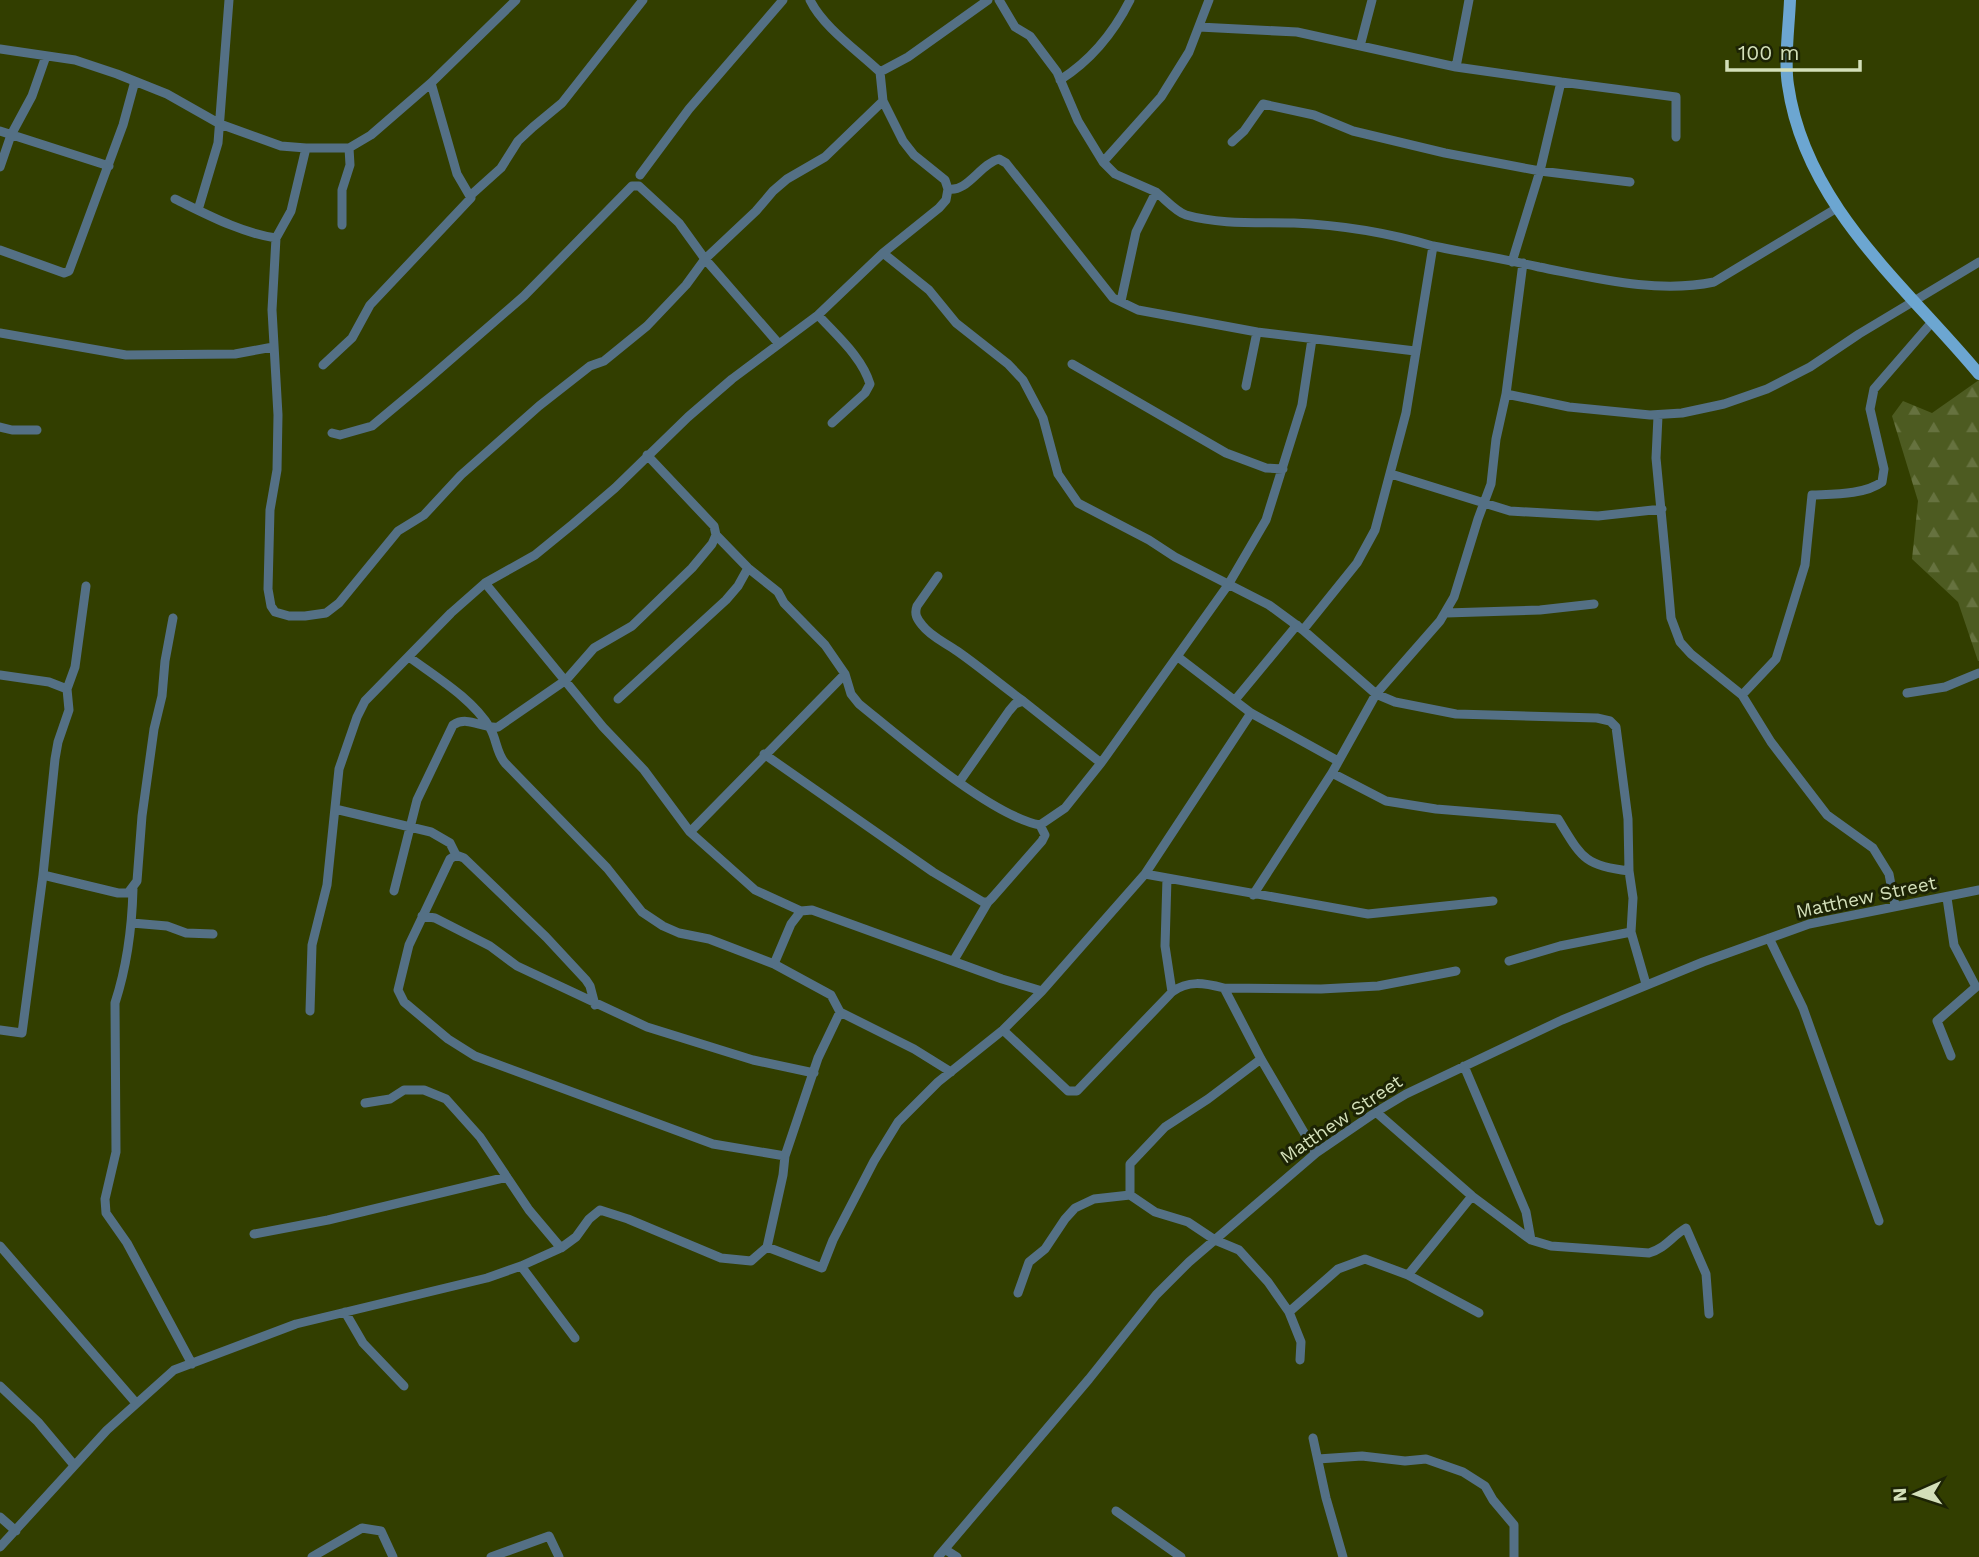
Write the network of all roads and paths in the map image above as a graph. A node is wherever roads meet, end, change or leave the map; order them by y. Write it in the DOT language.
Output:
graph roads {
  1 [pos="229,0"];
  2 [pos="516,0"];
  3 [pos="643,0"];
  4 [pos="783,0"];
  5 [pos="988,0"];
  6 [pos="999,0"];
  7 [pos="1130,0"];
  8 [pos="1209,0"];
  9 [pos="1372,0"];
  10 [pos="1469,0"];
  11 [pos="1790,0"];
  12 [pos="811,1"];
  13 [pos="1199,27"];
  14 [pos="1360,46"];
  15 [pos="0,49"];
  16 [pos="46,56"];
  17 [pos="1456,67"];
  18 [pos="880,72"];
  19 [pos="1060,80"];
  20 [pos="135,81"];
  21 [pos="1561,82"];
  22 [pos="431,83"];
  23 [pos="883,101"];
  24 [pos="220,124"];
  25 [pos="0,131"];
  26 [pos="11,135"];
  27 [pos="1676,137"];
  28 [pos="1232,142"];
  29 [pos="306,148"];
  30 [pos="349,148"];
  31 [pos="1103,162"];
  32 [pos="109,166"];
  33 [pos="0,167"];
  34 [pos="1540,171"];
  35 [pos="640,175"];
  36 [pos="1630,182"];
  37 [pos="948,189"];
  38 [pos="1156,192"];
  39 [pos="471,195"];
  40 [pos="175,199"];
  41 [pos="1837,208"];
  42 [pos="198,210"];
  43 [pos="342,225"];
  44 [pos="276,238"];
  45 [pos="1433,246"];
  46 [pos="0,250"];
  47 [pos="883,253"];
  48 [pos="705,259"];
  49 [pos="1512,262"];
  50 [pos="1979,262"];
  51 [pos="1523,263"];
  52 [pos="1913,300"];
  53 [pos="1121,301"];
  54 [pos="818,315"];
  55 [pos="1933,322"];
  56 [pos="1256,332"];
  57 [pos="0,333"];
  58 [pos="1312,339"];
  59 [pos="779,344"];
  60 [pos="273,347"];
  61 [pos="1415,351"];
  62 [pos="1072,364"];
  63 [pos="323,365"];
  64 [pos="1979,374"];
  65 [pos="1246,386"];
  66 [pos="1506,394"];
  67 [pos="1658,416"];
  68 [pos="832,423"];
  69 [pos="0,427"];
  70 [pos="37,430"];
  71 [pos="332,433"];
  72 [pos="647,455"];
  73 [pos="1283,470"];
  74 [pos="1391,474"];
  75 [pos="1484,504"];
  76 [pos="1662,509"];
  77 [pos="716,535"];
  78 [pos="748,568"];
  79 [pos="938,576"];
  80 [pos="485,583"];
  81 [pos="1228,585"];
  82 [pos="86,586"];
  83 [pos="1594,604"];
  84 [pos="1446,613"];
  85 [pos="173,618"];
  86 [pos="1300,627"];
  87 [pos="409,657"];
  88 [pos="1178,657"];
  89 [pos="1979,673"];
  90 [pos="845,674"];
  91 [pos="0,675"];
  92 [pos="566,681"];
  93 [pos="66,689"];
  94 [pos="1906,693"];
  95 [pos="1376,694"];
  96 [pos="1742,695"];
  97 [pos="618,699"];
  98 [pos="1235,700"];
  99 [pos="1023,701"];
  100 [pos="1251,713"];
  101 [pos="490,728"];
  102 [pos="764,754"];
  103 [pos="1338,761"];
  104 [pos="1101,763"];
  105 [pos="1332,773"];
  106 [pos="960,781"];
  107 [pos="335,808"];
  108 [pos="1040,825"];
  109 [pos="411,828"];
  110 [pos="690,832"];
  111 [pos="456,855"];
  112 [pos="1629,871"];
  113 [pos="1145,874"];
  114 [pos="43,876"];
  115 [pos="1167,878"];
  116 [pos="133,889"];
  117 [pos="1979,890"];
  118 [pos="394,891"];
  119 [pos="1253,895"];
  120 [pos="1947,898"];
  121 [pos="1493,901"];
  122 [pos="988,902"];
  123 [pos="1895,906"];
  124 [pos="802,911"];
  125 [pos="422,916"];
  126 [pos="132,923"];
  127 [pos="1631,932"];
  128 [pos="213,934"];
  129 [pos="1769,939"];
  130 [pos="954,960"];
  131 [pos="1509,961"];
  132 [pos="774,964"];
  133 [pos="1456,971"];
  134 [pos="1646,984"];
  135 [pos="1224,988"];
  136 [pos="1042,990"];
  137 [pos="1172,992"];
  138 [pos="596,1005"];
  139 [pos="310,1011"];
  140 [pos="840,1012"];
  141 [pos="0,1030"];
  142 [pos="1003,1030"];
  143 [pos="1951,1056"];
  144 [pos="1261,1059"];
  145 [pos="1464,1066"];
  146 [pos="951,1072"];
  147 [pos="814,1073"];
  148 [pos="365,1103"];
  149 [pos="1376,1112"];
  150 [pos="1316,1153"];
  151 [pos="785,1156"];
  152 [pos="507,1177"];
  153 [pos="1130,1195"];
  154 [pos="1472,1196"];
  155 [pos="1878,1221"];
  156 [pos="254,1234"];
  157 [pos="1215,1240"];
  158 [pos="1531,1240"];
  159 [pos="0,1246"];
  160 [pos="767,1247"];
  161 [pos="561,1248"];
  162 [pos="521,1266"];
  163 [pos="1408,1275"];
  164 [pos="1018,1293"];
  165 [pos="345,1312"];
  166 [pos="1289,1312"];
  167 [pos="1479,1313"];
  168 [pos="1709,1314"];
  169 [pos="575,1338"];
  170 [pos="1300,1360"];
  171 [pos="192,1364"];
  172 [pos="0,1386"];
  173 [pos="404,1386"];
  174 [pos="136,1403"];
  175 [pos="1313,1438"];
  176 [pos="1318,1459"];
  177 [pos="74,1465"];
  178 [pos="1116,1511"];
  179 [pos="0,1517"];
  180 [pos="16,1531"];
  181 [pos="0,1547"];
  182 [pos="946,1550"];
  183 [pos="312,1557"];
  184 [pos="393,1557"];
  185 [pos="491,1557"];
  186 [pos="558,1557"];
  187 [pos="938,1557"];
  188 [pos="957,1557"];
  189 [pos="1181,1557"];
  190 [pos="1343,1557"];
  191 [pos="1514,1557"];
  1 -- 24 [label="street"];
  2 -- 22 [label="street"];
  3 -- 39 [label="street"];
  4 -- 35 [label="street"];
  5 -- 18 [label="street"];
  6 -- 19 [label="street"];
  7 -- 19 [label="street"];
  8 -- 13 [label="street"];
  9 -- 14 [label="street"];
  10 -- 17 [label="street"];
  11 -- 41 [label="main road"];
  12 -- 18 [label="street"];
  13 -- 14 [label="street"];
  13 -- 31 [label="street"];
  14 -- 17 [label="street"];
  15 -- 16 [label="street"];
  16 -- 20 [label="street"];
  16 -- 26 [label="street"];
  17 -- 21 [label="street"];
  18 -- 23 [label="street"];
  19 -- 31 [label="street"];
  20 -- 24 [label="street"];
  20 -- 32 [label="street"];
  21 -- 27 [label="street"];
  21 -- 34 [label="street"];
  22 -- 30 [label="street"];
  22 -- 39 [label="street"];
  23 -- 37 [label="street"];
  23 -- 48 [label="street"];
  24 -- 29 [label="street"];
  24 -- 42 [label="street"];
  25 -- 26 [label="street"];
  26 -- 32 [label="street"];
  26 -- 33 [label="street"];
  28 -- 34 [label="street"];
  29 -- 30 [label="street"];
  29 -- 44 [label="street"];
  30 -- 43 [label="street"];
  31 -- 38 [label="street"];
  32 -- 46 [label="street"];
  34 -- 36 [label="street"];
  34 -- 49 [label="street"];
  37 -- 47 [label="street"];
  37 -- 53 [label="street"];
  38 -- 45 [label="street"];
  38 -- 53 [label="street"];
  39 -- 63 [label="street"];
  40 -- 42 [label="street"];
  41 -- 51 [label="street"];
  41 -- 52 [label="main road"];
  42 -- 44 [label="street"];
  44 -- 60 [label="street"];
  45 -- 49 [label="street"];
  45 -- 61 [label="street"];
  47 -- 54 [label="street"];
  47 -- 81 [label="street"];
  48 -- 59 [label="street"];
  48 -- 60 [label="street"];
  48 -- 71 [label="street"];
  49 -- 51 [label="street"];
  50 -- 52 [label="street"];
  51 -- 66 [label="street"];
  52 -- 55 [label="main road"];
  52 -- 67 [label="street"];
  53 -- 56 [label="street"];
  54 -- 59 [label="street"];
  54 -- 68 [label="street"];
  55 -- 64 [label="main road"];
  55 -- 96 [label="street"];
  56 -- 58 [label="street"];
  56 -- 65 [label="street"];
  57 -- 60 [label="street"];
  58 -- 61 [label="street"];
  58 -- 73 [label="street"];
  59 -- 72 [label="street"];
  61 -- 74 [label="street"];
  62 -- 73 [label="street"];
  66 -- 67 [label="street"];
  66 -- 75 [label="street"];
  67 -- 76 [label="street"];
  69 -- 70 [label="street"];
  72 -- 77 [label="street"];
  72 -- 80 [label="street"];
  73 -- 81 [label="street"];
  74 -- 75 [label="street"];
  74 -- 86 [label="street"];
  75 -- 76 [label="street"];
  75 -- 84 [label="street"];
  76 -- 96 [label="street"];
  77 -- 78 [label="street"];
  77 -- 92 [label="street"];
  78 -- 90 [label="street"];
  78 -- 97 [label="street"];
  79 -- 99 [label="street"];
  80 -- 87 [label="street"];
  80 -- 92 [label="street"];
  81 -- 86 [label="street"];
  81 -- 88 [label="street"];
  82 -- 93 [label="street"];
  83 -- 84 [label="street"];
  84 -- 95 [label="street"];
  85 -- 116 [label="street"];
  86 -- 95 [label="street"];
  86 -- 98 [label="street"];
  87 -- 101 [label="street"];
  87 -- 107 [label="street"];
  88 -- 98 [label="street"];
  88 -- 104 [label="street"];
  89 -- 94 [label="street"];
  90 -- 102 [label="street"];
  90 -- 106 [label="street"];
  91 -- 93 [label="street"];
  92 -- 101 [label="street"];
  92 -- 110 [label="street"];
  93 -- 114 [label="street"];
  95 -- 103 [label="street"];
  95 -- 112 [label="street"];
  96 -- 123 [label="street"];
  98 -- 100 [label="street"];
  99 -- 104 [label="street"];
  99 -- 106 [label="street"];
  100 -- 103 [label="street"];
  100 -- 113 [label="street"];
  101 -- 109 [label="street"];
  101 -- 132 [label="street"];
  102 -- 110 [label="street"];
  102 -- 122 [label="street"];
  103 -- 105 [label="street"];
  104 -- 108 [label="street"];
  105 -- 112 [label="street"];
  105 -- 119 [label="street"];
  106 -- 108 [label="street"];
  107 -- 109 [label="street"];
  107 -- 139 [label="street"];
  108 -- 122 [label="street"];
  109 -- 111 [label="street"];
  109 -- 118 [label="street"];
  110 -- 124 [label="street"];
  111 -- 125 [label="street"];
  111 -- 138 [label="street"];
  112 -- 127 [label="street"];
  113 -- 115 [label="street"];
  113 -- 136 [label="street"];
  114 -- 116 [label="street"];
  114 -- 141 [label="street"];
  115 -- 119 [label="street"];
  115 -- 137 [label="street"];
  116 -- 126 [label="street"];
  117 -- 120 [label="street, Matthew Street"];
  119 -- 121 [label="street"];
  120 -- 123 [label="street, Matthew Street"];
  120 -- 143 [label="street"];
  122 -- 130 [label="street"];
  123 -- 129 [label="street, Matthew Street"];
  124 -- 130 [label="street"];
  124 -- 132 [label="street"];
  125 -- 138 [label="street"];
  125 -- 151 [label="street"];
  126 -- 128 [label="street"];
  126 -- 171 [label="street"];
  127 -- 131 [label="street"];
  127 -- 134 [label="street"];
  129 -- 134 [label="street, Matthew Street"];
  129 -- 155 [label="street"];
  130 -- 136 [label="street"];
  132 -- 140 [label="street"];
  133 -- 135 [label="street"];
  134 -- 145 [label="street, Matthew Street"];
  135 -- 137 [label="street"];
  135 -- 144 [label="street"];
  136 -- 142 [label="street"];
  137 -- 142 [label="street"];
  138 -- 147 [label="street"];
  140 -- 146 [label="street"];
  140 -- 147 [label="street"];
  142 -- 146 [label="street"];
  144 -- 150 [label="street"];
  144 -- 153 [label="street"];
  145 -- 149 [label="street, Matthew Street"];
  145 -- 158 [label="street"];
  146 -- 160 [label="street"];
  147 -- 151 [label="street"];
  148 -- 152 [label="street"];
  149 -- 150 [label="street, Matthew Street"];
  149 -- 154 [label="street"];
  150 -- 157 [label="street, Matthew Street"];
  151 -- 160 [label="street"];
  152 -- 156 [label="street"];
  152 -- 161 [label="street"];
  153 -- 157 [label="street"];
  153 -- 164 [label="street"];
  154 -- 158 [label="street"];
  154 -- 163 [label="street"];
  157 -- 166 [label="street"];
  157 -- 182 [label="street, Matthew Street"];
  158 -- 168 [label="street"];
  159 -- 174 [label="street"];
  160 -- 161 [label="street"];
  161 -- 162 [label="street"];
  162 -- 165 [label="street"];
  162 -- 169 [label="street"];
  163 -- 166 [label="street"];
  163 -- 167 [label="street"];
  165 -- 171 [label="street"];
  165 -- 173 [label="street"];
  166 -- 170 [label="street"];
  171 -- 174 [label="street"];
  172 -- 177 [label="street"];
  174 -- 177 [label="street"];
  175 -- 176 [label="street"];
  176 -- 190 [label="street"];
  176 -- 191 [label="street"];
  177 -- 180 [label="street"];
  178 -- 189 [label="street"];
  179 -- 180 [label="street"];
  180 -- 181 [label="street"];
  182 -- 187 [label="street, Matthew Street"];
  182 -- 188 [label="street"];
  183 -- 184 [label="street"];
  185 -- 186 [label="street"];
}
